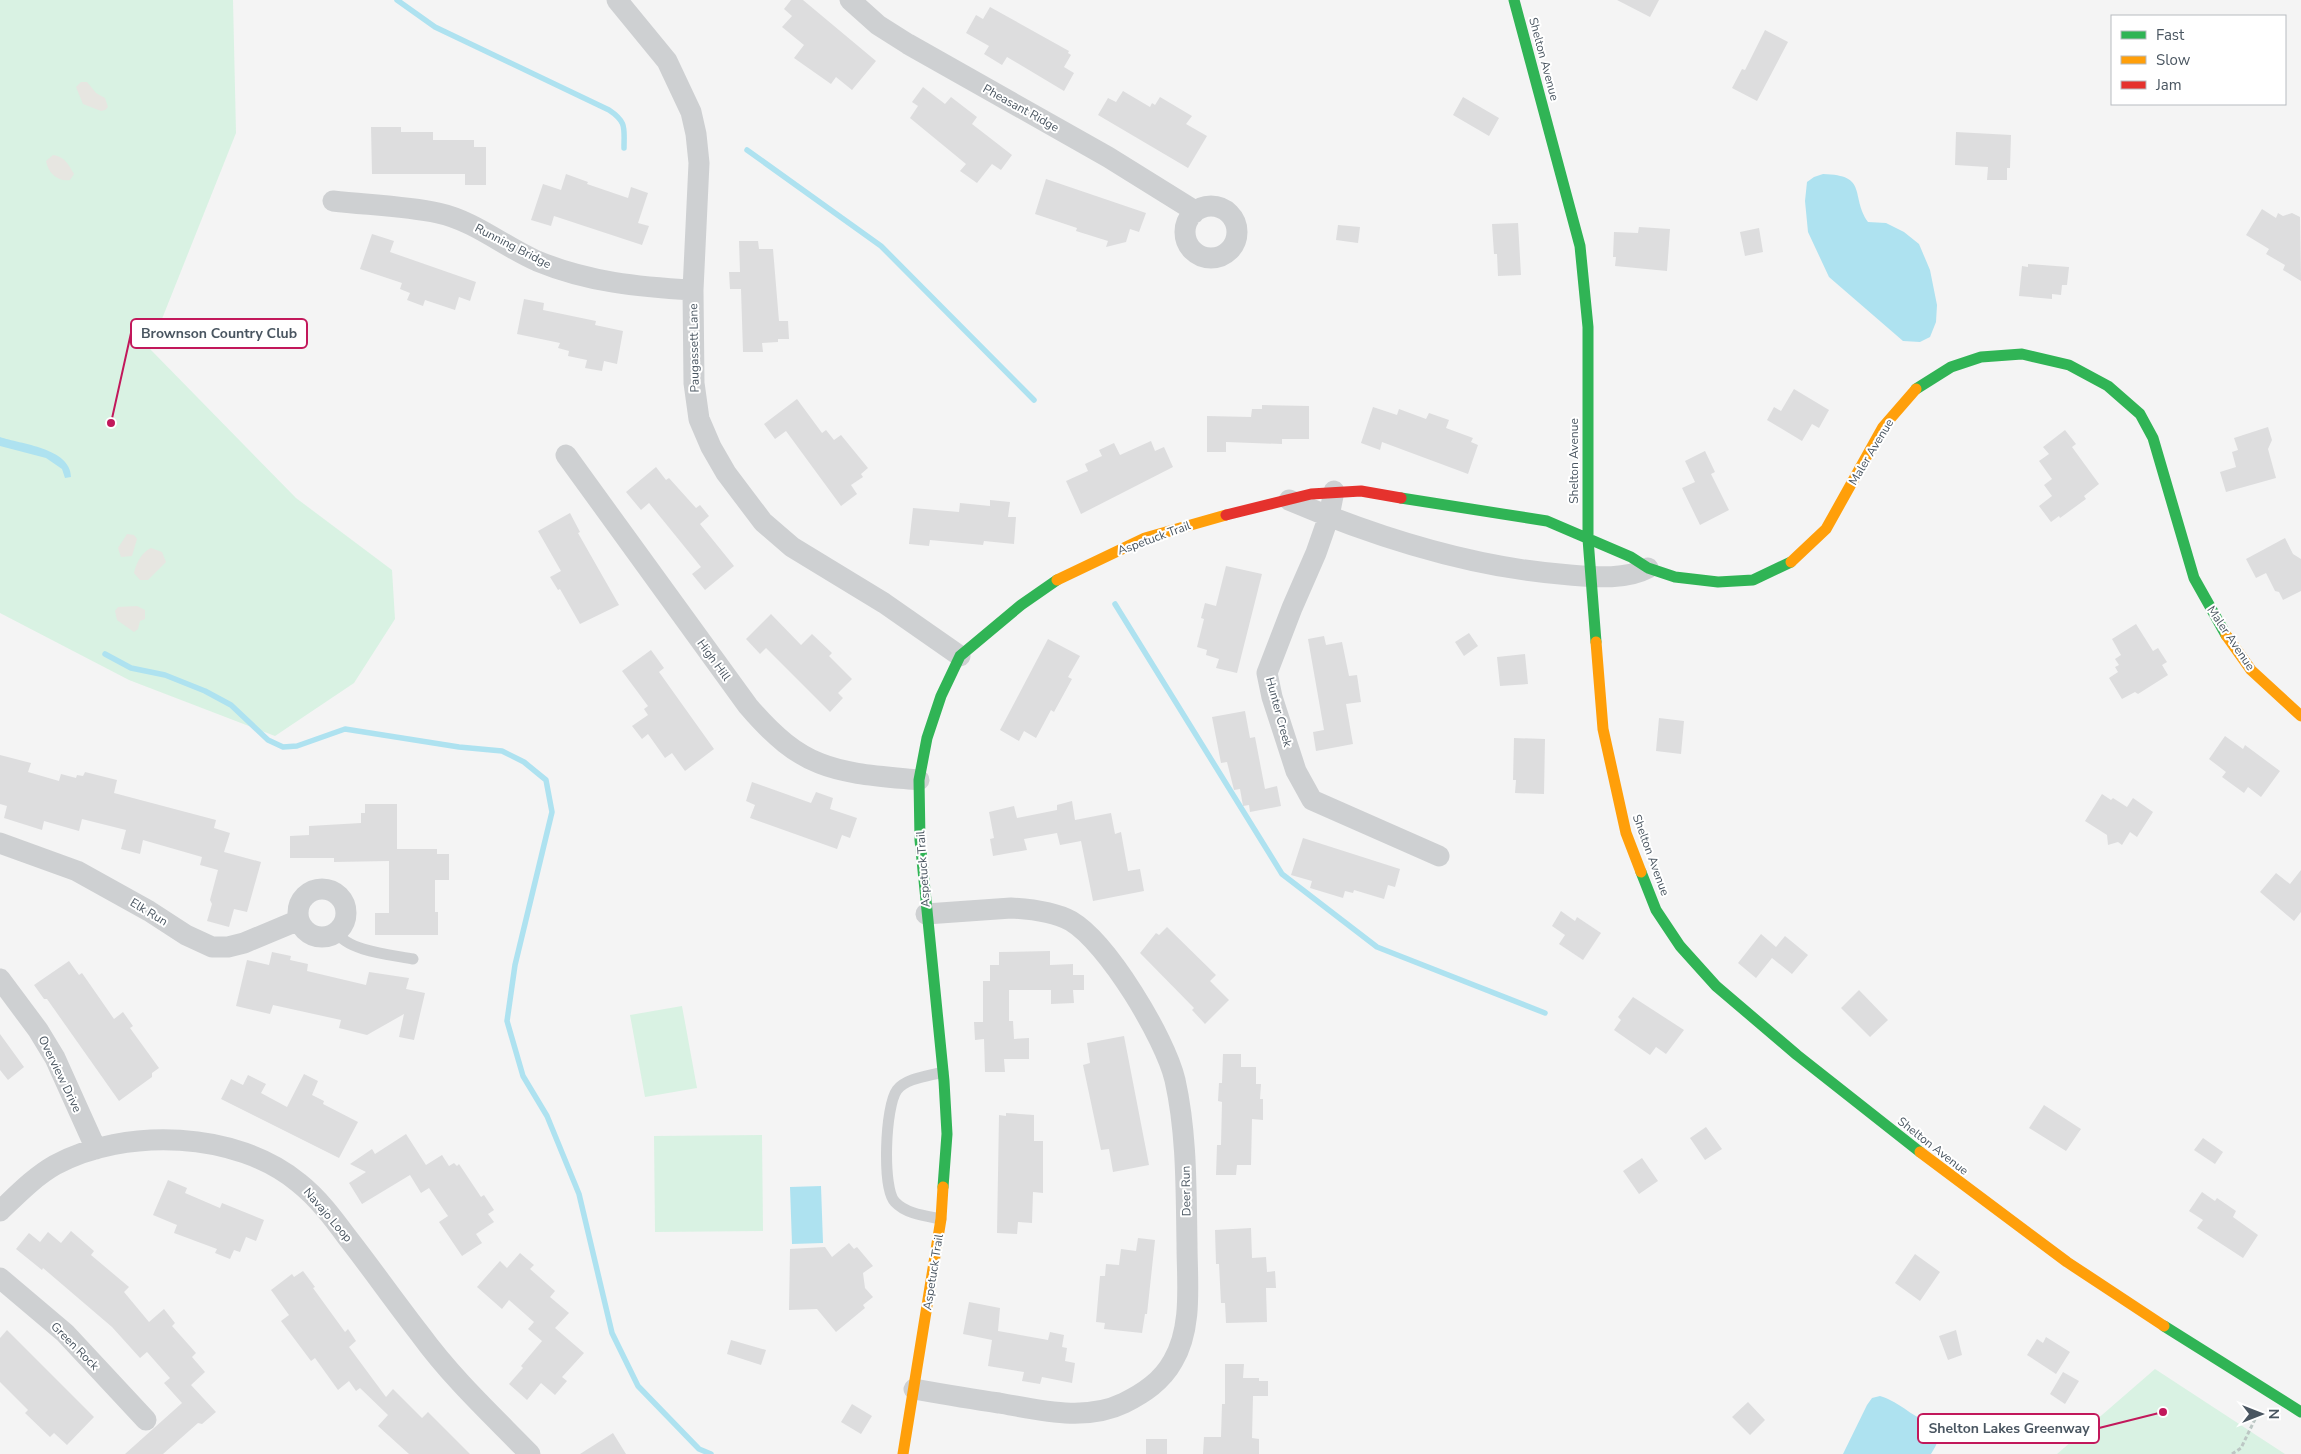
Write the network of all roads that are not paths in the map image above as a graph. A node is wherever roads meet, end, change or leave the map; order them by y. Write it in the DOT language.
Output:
graph roads {
  1 [pos="617,0"];
  2 [pos="850,0"];
  3 [pos="1514,0"];
  4 [pos="333,201"];
  5 [pos="1194,212"];
  6 [pos="693,290"];
  7 [pos="566,455"];
  8 [pos="1334,492"];
  9 [pos="1288,500"];
  10 [pos="1329,516"];
  11 [pos="1588,539"];
  12 [pos="1648,568"];
  13 [pos="1591,577"];
  14 [pos="960,656"];
  15 [pos="2301,716"];
  16 [pos="919,780"];
  17 [pos="0,843"];
  18 [pos="1439,856"];
  19 [pos="926,914"];
  20 [pos="299,920"];
  21 [pos="337,932"];
  22 [pos="413,959"];
  23 [pos="0,979"];
  24 [pos="943,1072"];
  25 [pos="96,1149"];
  26 [pos="0,1211"];
  27 [pos="941,1219"];
  28 [pos="0,1278"];
  29 [pos="914,1389"];
  30 [pos="2301,1412"];
  31 [pos="146,1420"];
  32 [pos="530,1454"];
  33 [pos="903,1454"];
  1 -- 6 [label="street, Paugassett Lane"];
  2 -- 5 [label="street, Pheasant Ridge"];
  3 -- 11 [label="street, Shelton Avenue"];
  4 -- 6 [label="street, Running Bridge"];
  6 -- 14 [label="street, Paugassett Lane"];
  7 -- 16 [label="street, High Hill"];
  8 -- 9 [label="street, Aspetuck Trail"];
  8 -- 10 [label="street, Hunter Creek"];
  8 -- 11 [label="street, Aspetuck Trail"];
  9 -- 10 [label="street"];
  9 -- 14 [label="street, Aspetuck Trail"];
  10 -- 13 [label="street"];
  10 -- 18 [label="street, Hunter Creek"];
  11 -- 12 [label="street, Maler Avenue"];
  11 -- 13 [label="street, Shelton Avenue"];
  12 -- 13 [label="street"];
  12 -- 15 [label="street, Maler Avenue"];
  13 -- 30 [label="street, Shelton Avenue"];
  14 -- 16 [label="street, Aspetuck Trail"];
  16 -- 19 [label="street, Aspetuck Trail"];
  17 -- 20 [label="street, Elk Run"];
  19 -- 24 [label="street, Aspetuck Trail"];
  19 -- 29 [label="street, Deer Run"];
  20 -- 21 [label="street"];
  20 -- 21 [label="street"];
  21 -- 22 [label="lane"];
  23 -- 25 [label="street, Overview Drive"];
  24 -- 27 [label="street, Aspetuck Trail"];
  24 -- 27 [label="lane"];
  25 -- 26 [label="street, Navajo Loop"];
  25 -- 32 [label="street, Navajo Loop"];
  27 -- 29 [label="street, Aspetuck Trail"];
  28 -- 31 [label="street, Green Rock"];
  29 -- 33 [label="street, Aspetuck Trail"];
}
